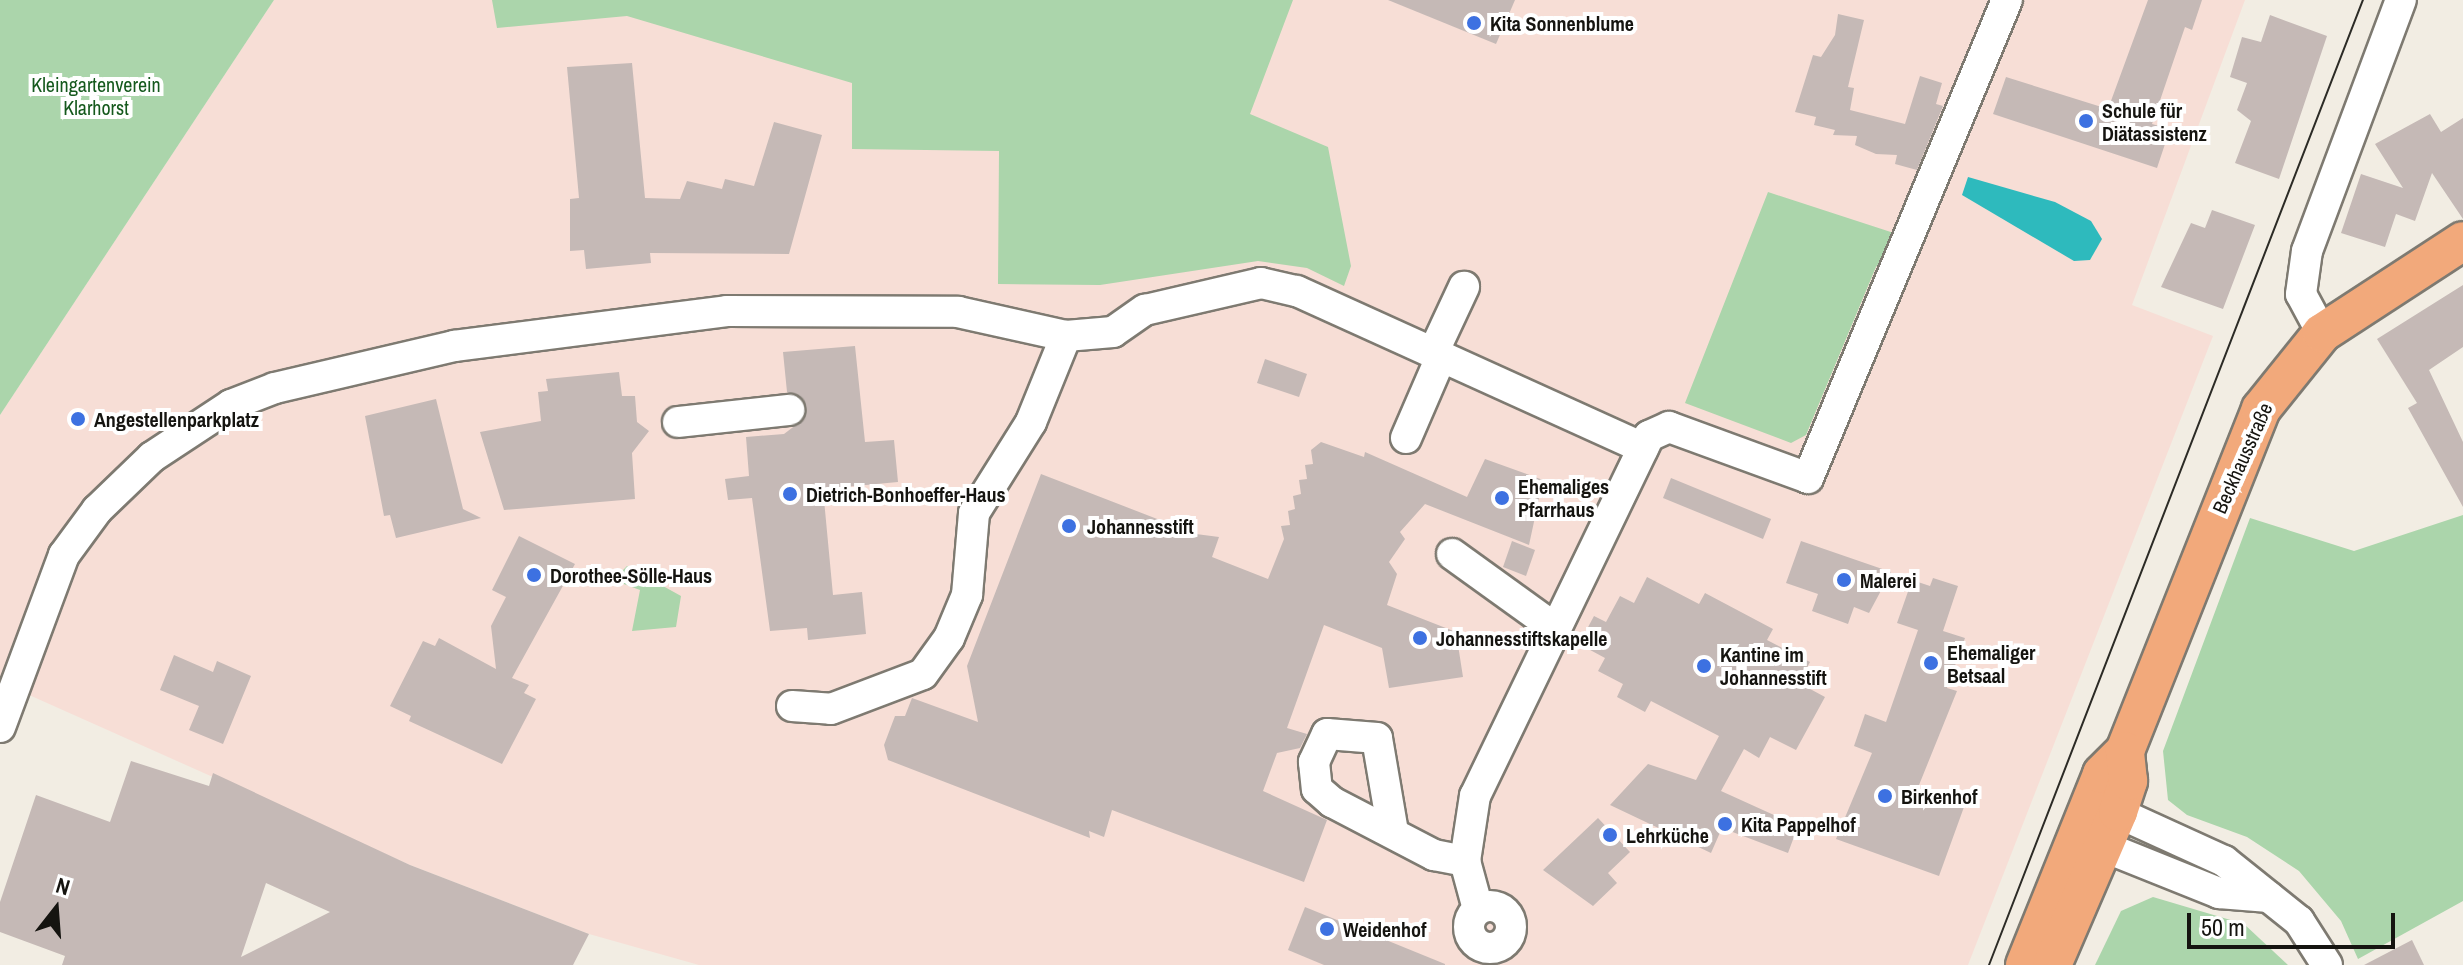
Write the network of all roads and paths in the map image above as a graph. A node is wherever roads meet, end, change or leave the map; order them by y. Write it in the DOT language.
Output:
graph roads {
  1 [pos="2007,0"];
  2 [pos="2401,0"];
  3 [pos="2463,241"];
  4 [pos="1464,287"];
  5 [pos="2322,333"];
  6 [pos="1066,336"];
  7 [pos="1438,353"];
  8 [pos="789,410"];
  9 [pos="678,422"];
  10 [pos="1406,438"];
  11 [pos="1643,448"];
  12 [pos="1452,554"];
  13 [pos="1556,629"];
  14 [pos="792,706"];
  15 [pos="0,727"];
  16 [pos="2097,824"];
  17 [pos="1393,832"];
  18 [pos="1465,861"];
  19 [pos="1486,956"];
  20 [pos="2025,965"];
  21 [pos="2052,965"];
  22 [pos="2327,965"];
  1 -- 11 [label="street"];
  2 -- 5 [label="street"];
  3 -- 5 [label="main road, Beckhausstraße"];
  4 -- 7 [label="street"];
  5 -- 16 [label="main road, Beckhausstraße"];
  6 -- 7 [label="street"];
  6 -- 14 [label="street"];
  6 -- 15 [label="street"];
  7 -- 10 [label="street"];
  7 -- 11 [label="street"];
  8 -- 9 [label="street"];
  11 -- 13 [label="street"];
  12 -- 13 [label="street"];
  13 -- 18 [label="street"];
  16 -- 20 [label="main road, Beckhausstraße"];
  16 -- 21 [label="main road, Beckhausstraße"];
  16 -- 22 [label="street"];
  17 -- 18 [label="street"];
  18 -- 19 [label="street"];
}
